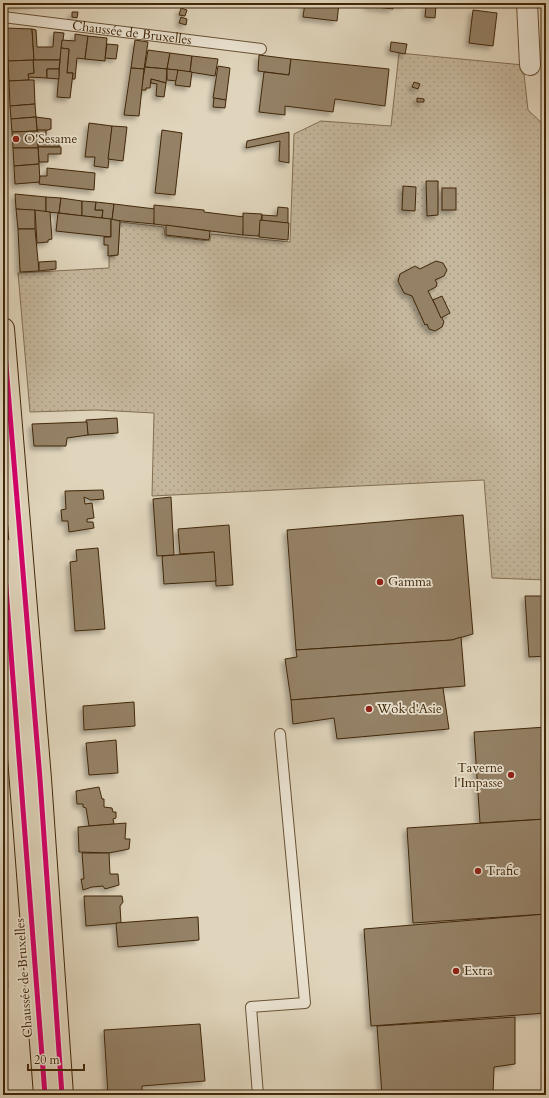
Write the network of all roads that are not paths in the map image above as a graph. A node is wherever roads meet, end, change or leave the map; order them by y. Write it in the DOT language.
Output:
graph roads {
  1 [pos="527,3"];
  2 [pos="3,17"];
  3 [pos="537,27"];
  4 [pos="261,49"];
  5 [pos="530,64"];
  6 [pos="3,329"];
  7 [pos="3,548"];
  8 [pos="280,734"];
  9 [pos="45,1095"];
  10 [pos="62,1095"];
  11 [pos="258,1095"];
  1 -- 3 [label="street"];
  2 -- 4 [label="lane, Chaussée de Bruxelles"];
  3 -- 5 [label="street"];
  6 -- 10 [label="main road"];
  7 -- 9 [label="main road, Chaussée de Bruxelles"];
  8 -- 11 [label="lane"];
}
